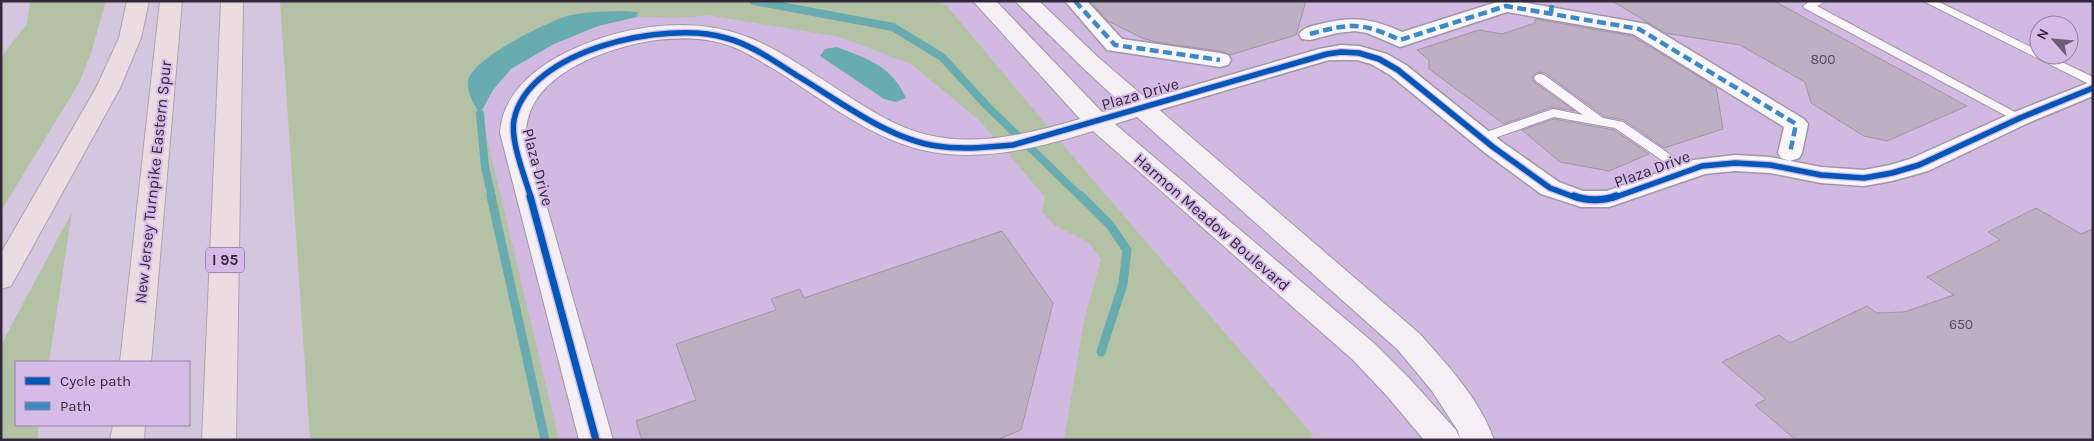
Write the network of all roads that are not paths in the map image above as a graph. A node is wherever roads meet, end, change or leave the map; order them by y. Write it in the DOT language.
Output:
graph roads {
  1 [pos="138,1"];
  2 [pos="171,1"];
  3 [pos="232,1"];
  4 [pos="984,1"];
  5 [pos="1026,1"];
  6 [pos="1075,1"];
  7 [pos="1820,1"];
  8 [pos="1928,1"];
  9 [pos="1551,8"];
  10 [pos="1310,34"];
  11 [pos="1220,60"];
  12 [pos="1540,78"];
  13 [pos="2093,82"];
  14 [pos="2093,88"];
  15 [pos="1142,108"];
  16 [pos="2020,118"];
  17 [pos="1096,121"];
  18 [pos="1602,122"];
  19 [pos="1482,138"];
  20 [pos="1790,153"];
  21 [pos="1687,171"];
  22 [pos="1,280"];
  23 [pos="135,361"];
  24 [pos="129,426"];
  25 [pos="127,440"];
  26 [pos="219,440"];
  27 [pos="596,440"];
  28 [pos="1444,440"];
  29 [pos="1477,440"];
  1 -- 22 [label="highway"];
  2 -- 23 [label="highway, New Jersey Turnpike Eastern Spur"];
  3 -- 26 [label="highway, I 95"];
  4 -- 17 [label="street, Harmon Meadow Boulevard"];
  5 -- 15 [label="street"];
  6 -- 11 [label="street"];
  7 -- 16 [label="lane"];
  8 -- 13 [label="lane"];
  9 -- 10 [label="street"];
  9 -- 20 [label="street"];
  12 -- 18 [label="lane"];
  14 -- 16 [label="street, Plaza Drive"];
  15 -- 17 [label="street, Plaza Drive"];
  15 -- 19 [label="street, Plaza Drive"];
  15 -- 29 [label="street"];
  16 -- 21 [label="street, Plaza Drive"];
  17 -- 27 [label="street, Plaza Drive"];
  17 -- 28 [label="street, Harmon Meadow Boulevard"];
  18 -- 19 [label="lane"];
  18 -- 21 [label="lane"];
  19 -- 21 [label="street, Plaza Drive"];
  24 -- 25 [label="highway"];
}
